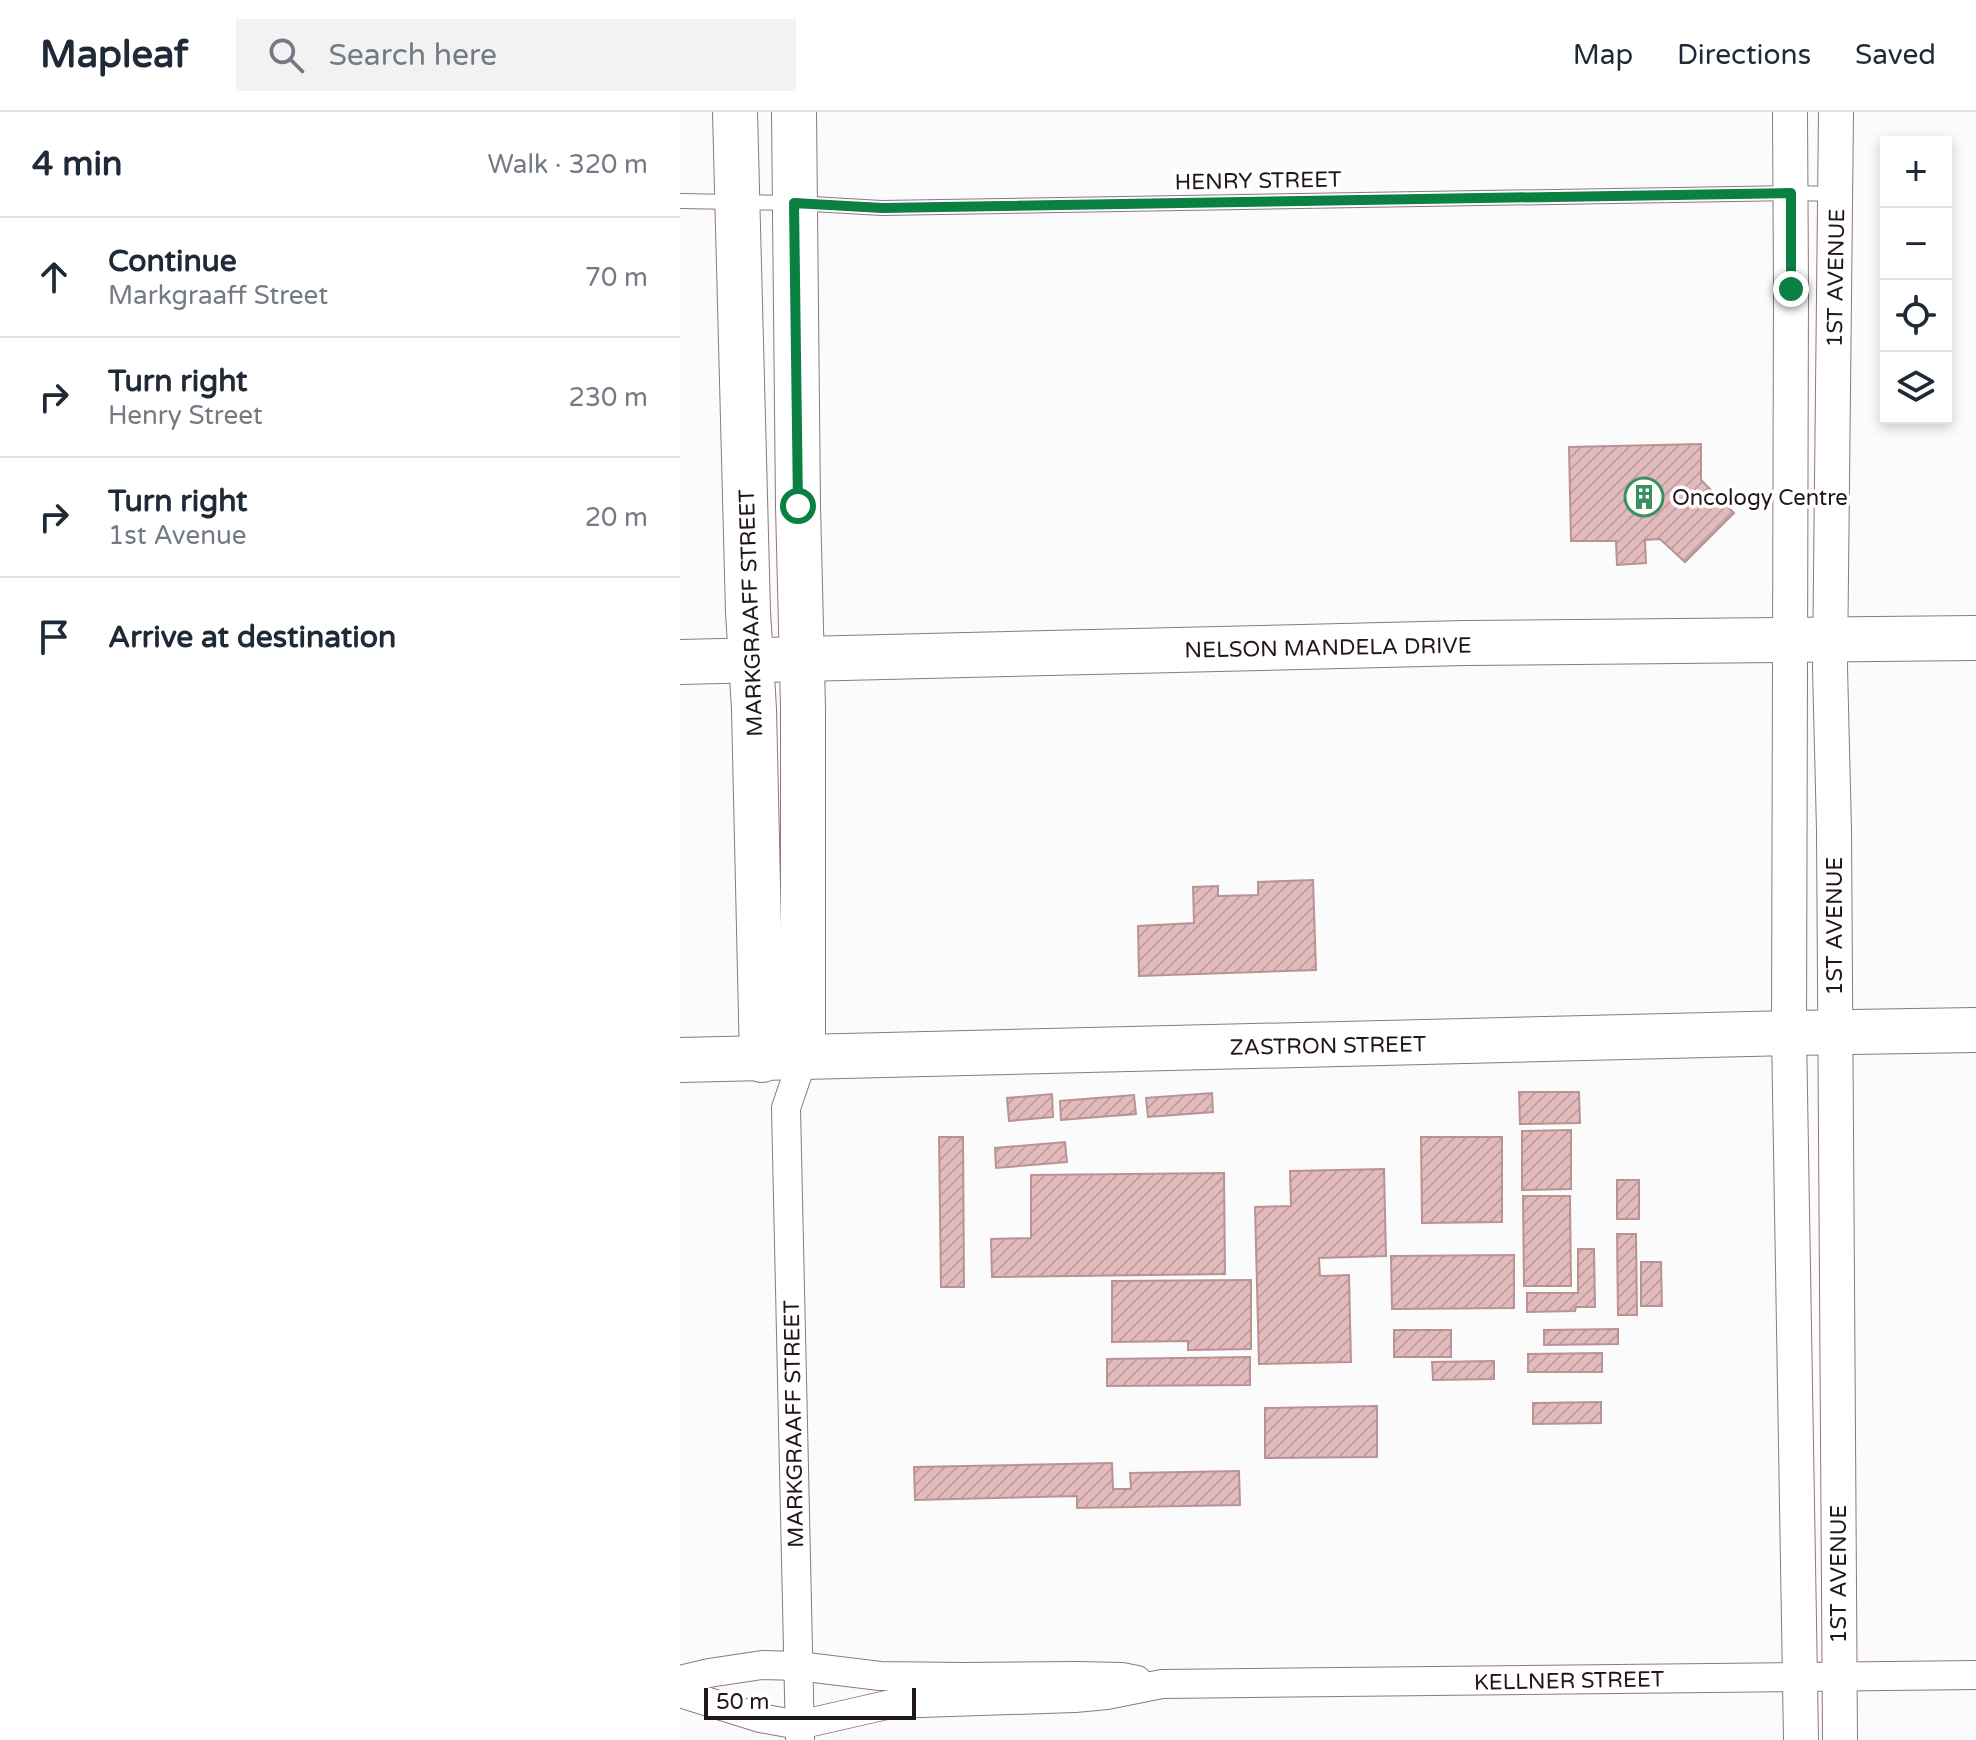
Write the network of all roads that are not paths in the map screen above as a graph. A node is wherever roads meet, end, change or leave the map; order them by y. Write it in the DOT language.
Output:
graph roads {
  1 [pos="735,112"];
  2 [pos="794,112"];
  3 [pos="1790,112"];
  4 [pos="1836,112"];
  5 [pos="1791,193"];
  6 [pos="1836,194"];
  7 [pos="680,201"];
  8 [pos="737,201"];
  9 [pos="794,203"];
  10 [pos="1976,638"];
  11 [pos="1810,640"];
  12 [pos="752,660"];
  13 [pos="802,660"];
  14 [pos="680,662"];
  15 [pos="1976,1030"];
  16 [pos="1789,1033"];
  17 [pos="1835,1034"];
  18 [pos="782,1059"];
  19 [pos="680,1060"];
  20 [pos="786,1108"];
  21 [pos="798,1666"];
  22 [pos="1976,1675"];
  23 [pos="1839,1676"];
  24 [pos="1799,1677"];
  25 [pos="680,1680"];
  26 [pos="1162,1684"];
  27 [pos="680,1693"];
  28 [pos="800,1732"];
  29 [pos="1801,1740"];
  30 [pos="1840,1740"];
  1 -- 8 [label="main road, MARKGRAAFF STREET"];
  2 -- 9 [label="main road, MARKGRAAFF STREET"];
  3 -- 5 [label="street, 1ST AVENUE"];
  4 -- 6 [label="street, 1ST AVENUE"];
  5 -- 6 [label="lane, HENRY STREET"];
  5 -- 9 [label="lane, HENRY STREET"];
  5 -- 11 [label="street, 1ST AVENUE"];
  6 -- 11 [label="street, 1ST AVENUE"];
  7 -- 8 [label="lane, HENRY STREET"];
  8 -- 9 [label="lane, HENRY STREET"];
  8 -- 12 [label="main road, MARKGRAAFF STREET"];
  9 -- 13 [label="main road, MARKGRAAFF STREET"];
  10 -- 11 [label="main road, NELSON MANDELA DRIVE"];
  11 -- 13 [label="main road, NELSON MANDELA DRIVE"];
  11 -- 16 [label="street, 1ST AVENUE"];
  11 -- 17 [label="street, 1ST AVENUE"];
  12 -- 13 [label="main road, NELSON MANDELA DRIVE"];
  12 -- 14 [label="main road, NELSON MANDELA DRIVE"];
  12 -- 18 [label="main road, MARKGRAAFF STREET"];
  13 -- 18 [label="main road, MARKGRAAFF STREET"];
  15 -- 17 [label="main road, ZASTRON STREET"];
  16 -- 17 [label="main road, ZASTRON STREET"];
  16 -- 18 [label="main road, ZASTRON STREET"];
  16 -- 24 [label="street, 1ST AVENUE"];
  17 -- 23 [label="street, 1ST AVENUE"];
  18 -- 19 [label="main road, ZASTRON STREET"];
  18 -- 20 [label="street, MARKGRAAFF STREET"];
  18 -- 20 [label="street, MARKGRAAFF STREET"];
  20 -- 21 [label="street, MARKGRAAFF STREET"];
  21 -- 25 [label="street, KELLNER STREET"];
  21 -- 26 [label="street, KELLNER STREET"];
  21 -- 28 [label="street, MARKGRAAFF STREET"];
  22 -- 23 [label="street, KELLNER STREET"];
  23 -- 24 [label="street, KELLNER STREET"];
  23 -- 30 [label="street, 1ST AVENUE"];
  24 -- 26 [label="street, KELLNER STREET"];
  24 -- 29 [label="street, 1ST AVENUE"];
  26 -- 28 [label="street, KELLNER STREET"];
  27 -- 28 [label="street, KELLNER STREET"];
}
